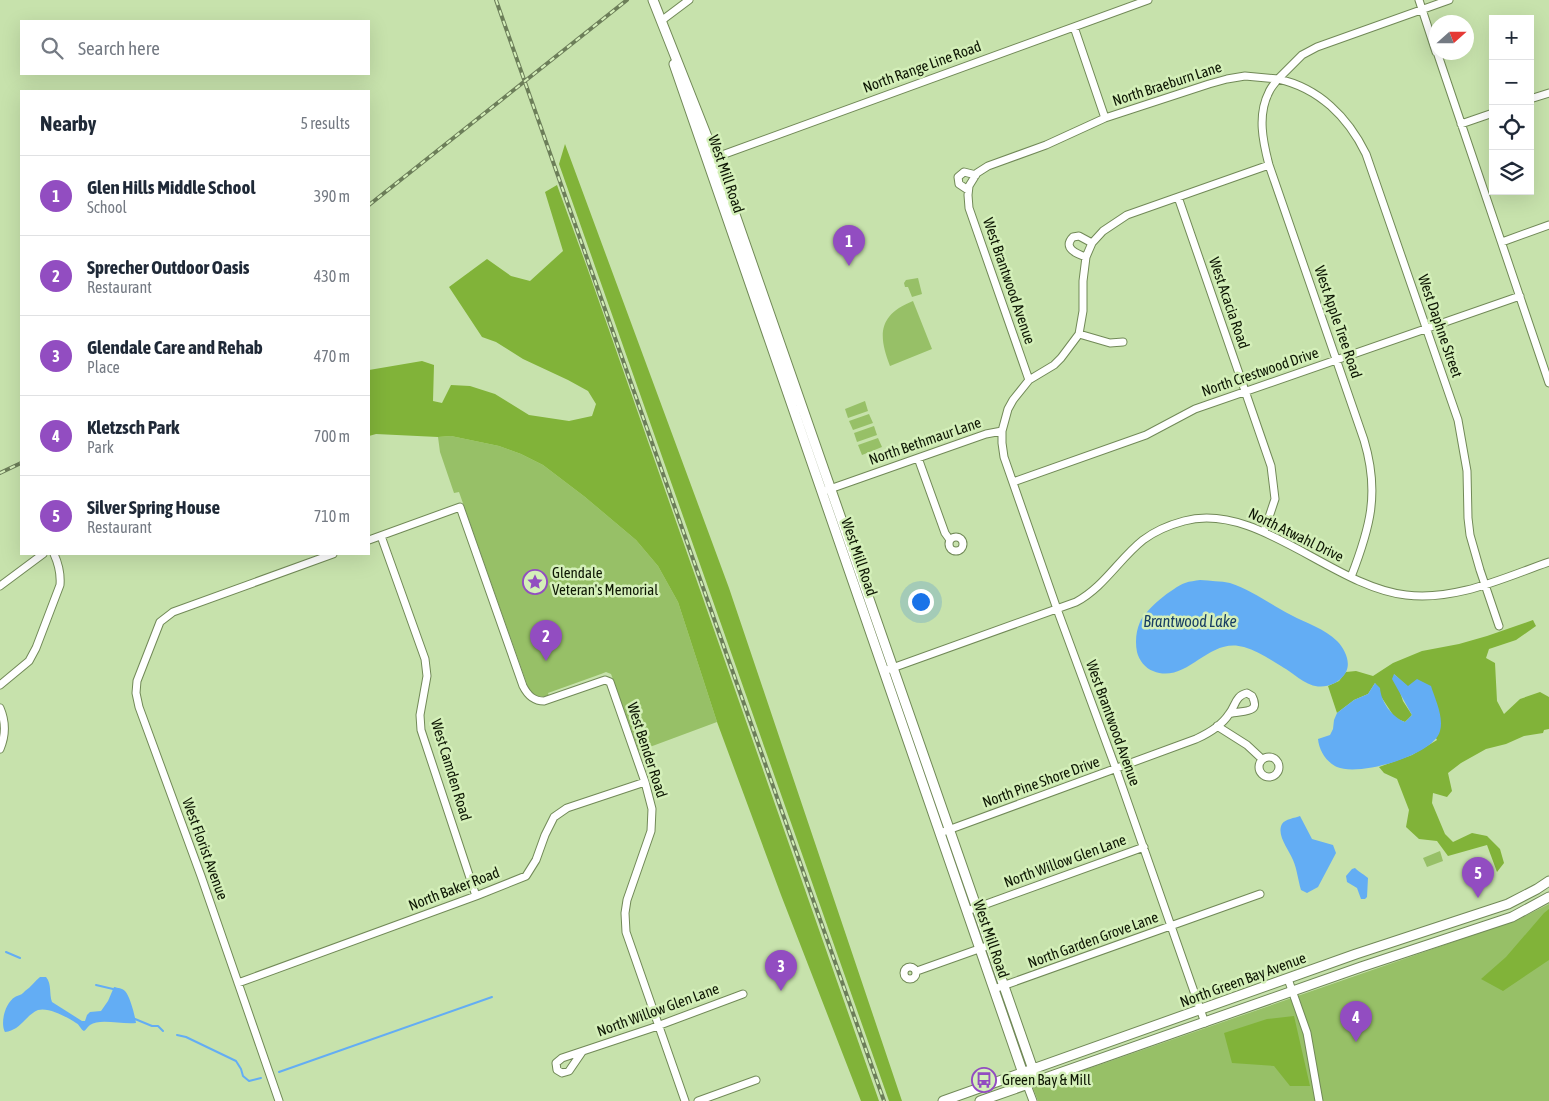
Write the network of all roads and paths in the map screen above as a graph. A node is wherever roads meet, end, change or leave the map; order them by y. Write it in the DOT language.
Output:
graph roads {
  1 [pos="653,0"];
  2 [pos="689,0"];
  3 [pos="1148,0"];
  4 [pos="1418,0"];
  5 [pos="1449,0"];
  6 [pos="1422,10"];
  7 [pos="661,21"];
  8 [pos="1074,27"];
  9 [pos="1429,30"];
  10 [pos="1440,60"];
  11 [pos="1278,79"];
  12 [pos="1549,93"];
  13 [pos="1534,99"];
  14 [pos="1489,114"];
  15 [pos="1105,118"];
  16 [pos="1461,124"];
  17 [pos="716,157"];
  18 [pos="706,160"];
  19 [pos="1269,165"];
  20 [pos="976,175"];
  21 [pos="968,190"];
  22 [pos="1178,197"];
  23 [pos="1549,225"];
  24 [pos="1502,242"];
  25 [pos="1092,243"];
  26 [pos="1086,257"];
  27 [pos="1520,296"];
  28 [pos="1426,329"];
  29 [pos="1079,334"];
  30 [pos="1123,342"];
  31 [pos="1337,360"];
  32 [pos="1029,380"];
  33 [pos="1549,383"];
  34 [pos="1244,392"];
  35 [pos="1002,431"];
  36 [pos="918,458"];
  37 [pos="1013,482"];
  38 [pos="832,488"];
  39 [pos="822,492"];
  40 [pos="1264,532"];
  41 [pos="381,536"];
  42 [pos="370,540"];
  43 [pos="950,540"];
  44 [pos="42,555"];
  45 [pos="54,555"];
  46 [pos="330,555"];
  47 [pos="1549,562"];
  48 [pos="1351,577"];
  49 [pos="1484,584"];
  50 [pos="0,586"];
  51 [pos="1057,610"];
  52 [pos="1499,626"];
  53 [pos="894,667"];
  54 [pos="884,671"];
  55 [pos="0,685"];
  56 [pos="0,708"];
  57 [pos="1230,714"];
  58 [pos="1217,726"];
  59 [pos="0,749"];
  60 [pos="1262,760"];
  61 [pos="1116,769"];
  62 [pos="645,782"];
  63 [pos="950,829"];
  64 [pos="940,832"];
  65 [pos="1144,847"];
  66 [pos="1549,881"];
  67 [pos="1260,894"];
  68 [pos="476,896"];
  69 [pos="1549,897"];
  70 [pos="977,908"];
  71 [pos="967,911"];
  72 [pos="1172,926"];
  73 [pos="990,945"];
  74 [pos="980,948"];
  75 [pos="917,971"];
  76 [pos="1288,979"];
  77 [pos="238,983"];
  78 [pos="1004,986"];
  79 [pos="994,989"];
  80 [pos="1292,991"];
  81 [pos="743,994"];
  82 [pos="1201,1010"];
  83 [pos="1205,1023"];
  84 [pos="658,1026"];
  85 [pos="582,1052"];
  86 [pos="1033,1068"];
  87 [pos="1022,1072"];
  88 [pos="756,1080"];
  89 [pos="1037,1081"];
  90 [pos="1026,1085"];
  91 [pos="946,1100"];
  92 [pos="279,1101"];
  93 [pos="685,1101"];
  94 [pos="698,1101"];
  95 [pos="980,1101"];
  96 [pos="1033,1101"];
  97 [pos="1319,1101"];
  1 -- 7 [label="main road, West Mill Road"];
  2 -- 7 [label="street"];
  3 -- 8 [label="street, North Range Line Road"];
  4 -- 6 [label="street"];
  5 -- 6 [label="street"];
  6 -- 9 [label="street"];
  6 -- 11 [label="street"];
  7 -- 17 [label="main road, West Mill Road"];
  7 -- 18 [label="main road, West Mill Road"];
  8 -- 15 [label="street"];
  8 -- 17 [label="street, North Range Line Road"];
  10 -- 16 [label="street"];
  11 -- 15 [label="street, North Braeburn Lane"];
  11 -- 19 [label="street, West Apple Tree Road"];
  11 -- 28 [label="street, West Daphne Street"];
  12 -- 13 [label="street"];
  14 -- 16 [label="street"];
  15 -- 20 [label="street, North Braeburn Lane"];
  16 -- 24 [label="street"];
  17 -- 18 [label="street, North Range Line Road"];
  17 -- 38 [label="main road, West Mill Road"];
  18 -- 39 [label="main road, West Mill Road"];
  19 -- 22 [label="street, North Bethmaur Lane"];
  19 -- 31 [label="street, West Apple Tree Road"];
  20 -- 21 [label="street"];
  20 -- 21 [label="street, North Braeburn Lane"];
  21 -- 32 [label="street, West Brantwood Avenue"];
  22 -- 25 [label="street, North Bethmaur Lane"];
  22 -- 34 [label="street, West Acacia Road"];
  23 -- 24 [label="street"];
  24 -- 27 [label="street"];
  25 -- 26 [label="street, North Bethmaur Lane"];
  25 -- 26 [label="street"];
  26 -- 29 [label="street, North Bethmaur Lane"];
  27 -- 28 [label="street, North Crestwood Drive"];
  27 -- 33 [label="street"];
  28 -- 31 [label="street, North Crestwood Drive"];
  28 -- 49 [label="street, West Daphne Street"];
  29 -- 30 [label="street"];
  29 -- 32 [label="street, North Bethmaur Lane"];
  31 -- 34 [label="street, North Crestwood Drive"];
  31 -- 48 [label="street, West Apple Tree Road"];
  32 -- 35 [label="street, North Bethmaur Lane"];
  34 -- 37 [label="street, North Crestwood Drive"];
  34 -- 40 [label="street, West Acacia Road"];
  35 -- 36 [label="street, North Bethmaur Lane"];
  35 -- 37 [label="street, West Brantwood Avenue"];
  36 -- 38 [label="street, North Bethmaur Lane"];
  36 -- 43 [label="street"];
  37 -- 51 [label="street, West Brantwood Avenue"];
  38 -- 39 [label="street, North Bethmaur Lane"];
  38 -- 53 [label="main road, West Mill Road"];
  39 -- 54 [label="main road, West Mill Road"];
  40 -- 48 [label="street, North Atwahl Drive"];
  40 -- 51 [label="street, North Atwahl Drive"];
  41 -- 42 [label="street"];
  41 -- 62 [label="street, West Bender Road"];
  41 -- 68 [label="street, West Camden Road"];
  44 -- 50 [label="street"];
  45 -- 55 [label="street"];
  46 -- 77 [label="street, West Florist Avenue"];
  47 -- 49 [label="street, North Atwahl Drive"];
  48 -- 49 [label="street, North Atwahl Drive"];
  49 -- 52 [label="street, West Daphne Street"];
  51 -- 53 [label="street, North Atwahl Drive"];
  51 -- 61 [label="street, West Brantwood Avenue"];
  53 -- 54 [label="street, North Atwahl Drive"];
  53 -- 63 [label="main road, West Mill Road"];
  54 -- 64 [label="main road, West Mill Road"];
  56 -- 59 [label="street"];
  57 -- 58 [label="street, North Pine Shore Drive"];
  58 -- 60 [label="street"];
  58 -- 61 [label="street, North Pine Shore Drive"];
  61 -- 63 [label="street, North Pine Shore Drive"];
  61 -- 65 [label="street, West Brantwood Avenue"];
  62 -- 68 [label="street, North Baker Road"];
  62 -- 84 [label="street, West Bender Road"];
  63 -- 64 [label="street, North Pine Shore Drive"];
  63 -- 70 [label="main road, West Mill Road"];
  64 -- 71 [label="main road, West Mill Road"];
  65 -- 70 [label="street, North Willow Glen Lane"];
  65 -- 72 [label="street, West Brantwood Avenue"];
  66 -- 76 [label="main road, North Green Bay Avenue"];
  67 -- 72 [label="street, North Garden Grove Lane"];
  68 -- 77 [label="street, North Baker Road"];
  69 -- 80 [label="main road, North Green Bay Avenue"];
  70 -- 71 [label="street, North Willow Glen Lane"];
  70 -- 73 [label="main road, West Mill Road"];
  71 -- 74 [label="main road, West Mill Road"];
  72 -- 78 [label="street, North Garden Grove Lane"];
  72 -- 82 [label="street, West Brantwood Avenue"];
  73 -- 74 [label="street"];
  73 -- 78 [label="main road, West Mill Road"];
  74 -- 75 [label="street"];
  74 -- 79 [label="main road, West Mill Road"];
  76 -- 80 [label="street"];
  76 -- 82 [label="main road, North Green Bay Avenue"];
  77 -- 92 [label="street, West Florist Avenue"];
  78 -- 79 [label="street, North Garden Grove Lane"];
  78 -- 86 [label="main road, West Mill Road"];
  79 -- 87 [label="main road, West Mill Road"];
  80 -- 83 [label="main road, North Green Bay Avenue"];
  80 -- 97 [label="street"];
  81 -- 84 [label="street, North Willow Glen Lane"];
  82 -- 83 [label="street, West Brantwood Avenue"];
  82 -- 86 [label="main road, North Green Bay Avenue"];
  83 -- 89 [label="main road, North Green Bay Avenue"];
  84 -- 85 [label="street, North Willow Glen Lane"];
  84 -- 93 [label="street, West Bender Road"];
  86 -- 87 [label="main road, North Green Bay Avenue"];
  86 -- 89 [label="main road, West Mill Road"];
  87 -- 90 [label="main road, West Mill Road"];
  87 -- 91 [label="main road, North Green Bay Avenue"];
  88 -- 94 [label="street"];
  89 -- 90 [label="main road, North Green Bay Avenue"];
  90 -- 95 [label="main road, North Green Bay Avenue"];
  90 -- 96 [label="street, West Mill Road"];
}
